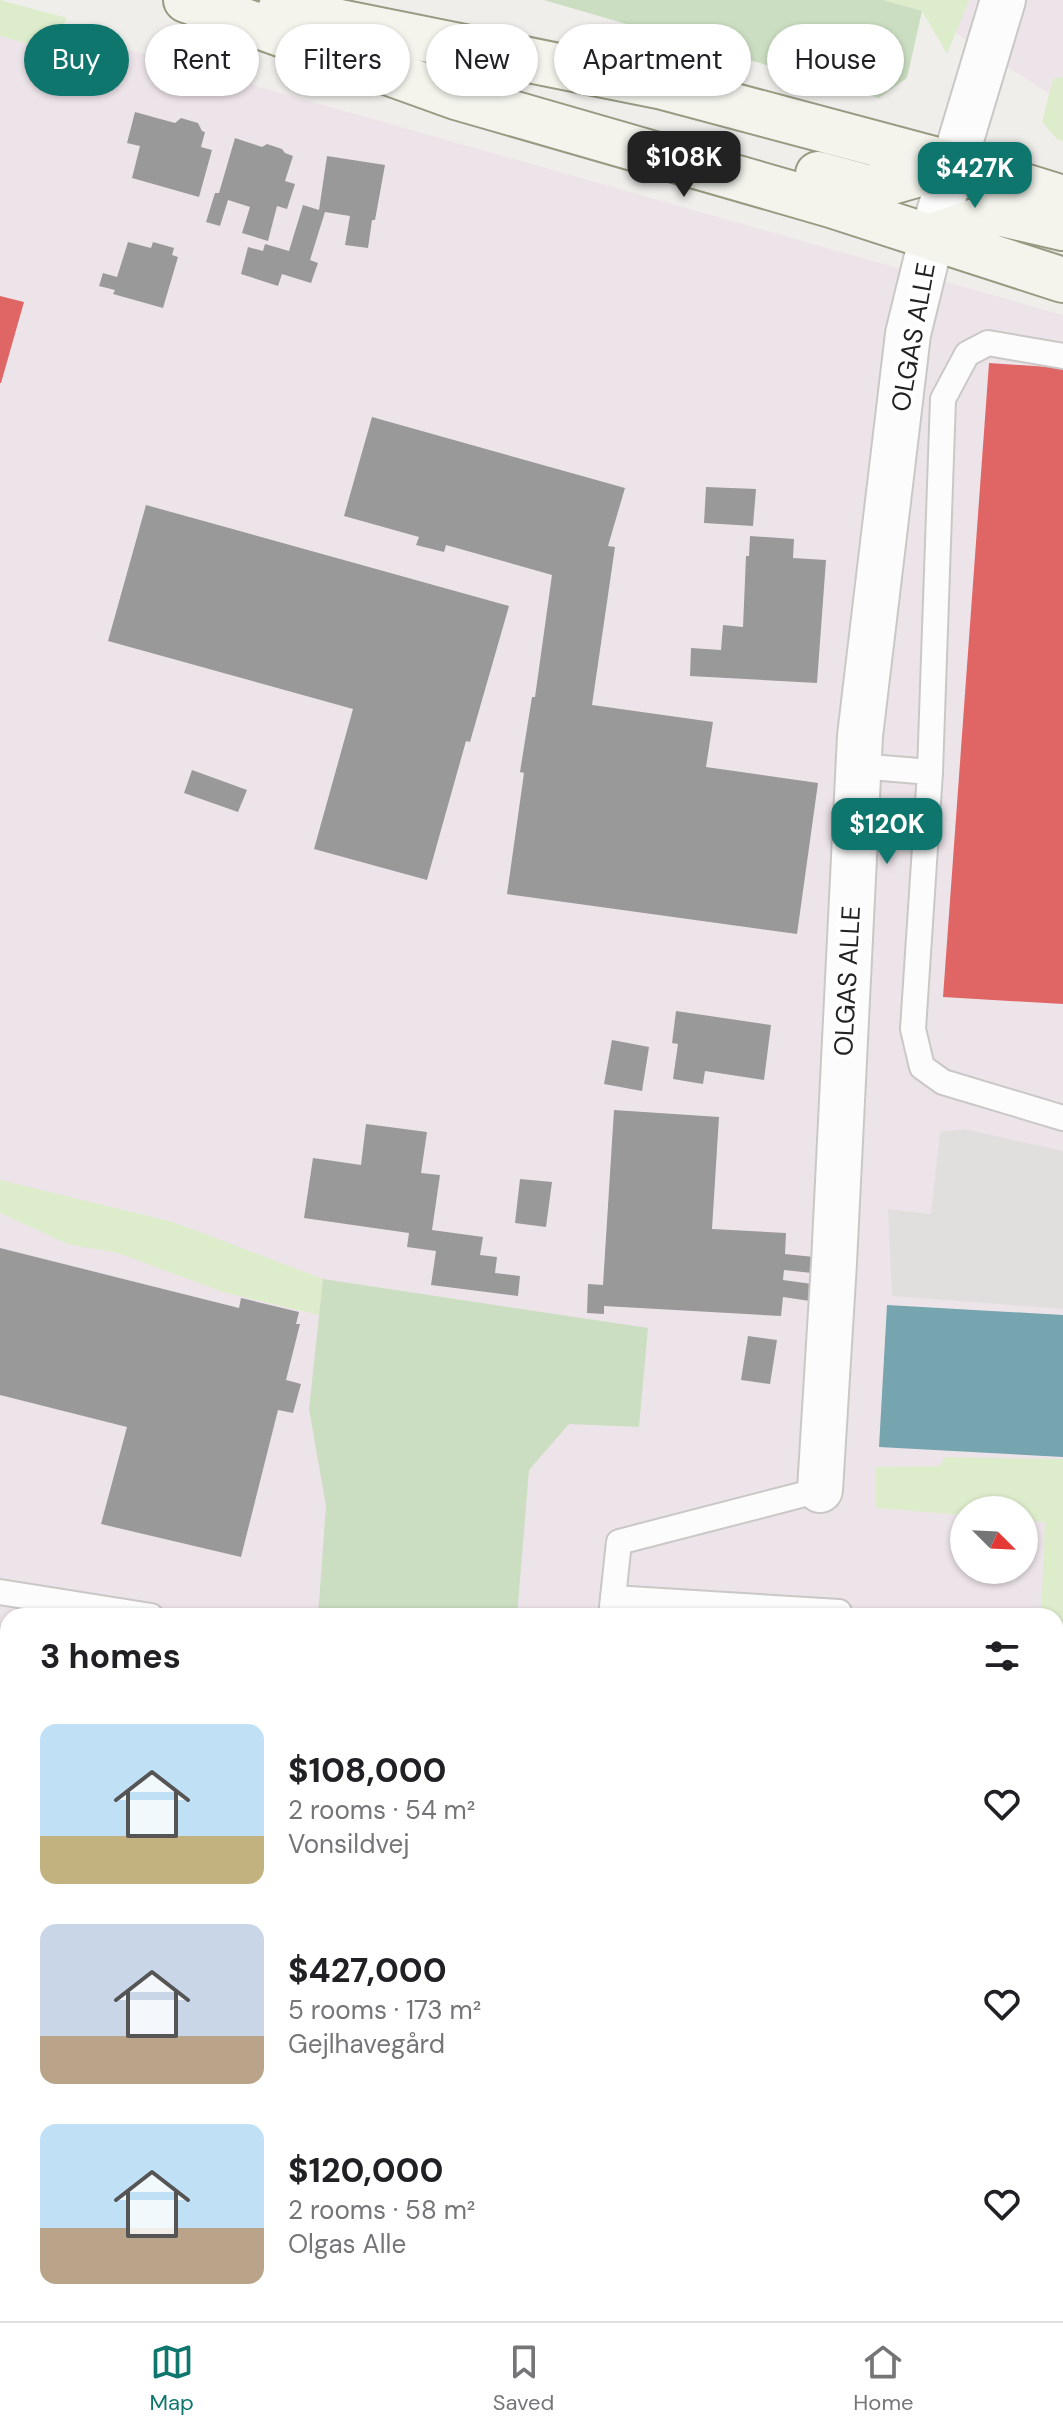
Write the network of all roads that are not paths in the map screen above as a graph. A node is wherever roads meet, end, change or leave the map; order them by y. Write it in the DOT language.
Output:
graph roads {
  1 [pos="186,0"];
  2 [pos="231,0"];
  3 [pos="1003,0"];
  4 [pos="456,97"];
  5 [pos="952,164"];
  6 [pos="1063,198"];
  7 [pos="1063,228"];
  8 [pos="932,236"];
  9 [pos="1063,280"];
  10 [pos="1063,356"];
  11 [pos="859,766"];
  12 [pos="930,772"];
  13 [pos="1063,1118"];
  14 [pos="820,1490"];
  15 [pos="0,1592"];
  16 [pos="612,1607"];
  17 [pos="78,1608"];
  18 [pos="657,1608"];
  1 -- 4 [label="main road"];
  2 -- 5 [label="main road"];
  3 -- 5 [label="street, OLGAS ALLE"];
  4 -- 5 [label="main road"];
  4 -- 8 [label="main road"];
  5 -- 6 [label="main road"];
  5 -- 8 [label="street, OLGAS ALLE"];
  7 -- 8 [label="main road"];
  8 -- 9 [label="main road"];
  8 -- 11 [label="street, OLGAS ALLE"];
  10 -- 12 [label="lane"];
  11 -- 12 [label="lane"];
  11 -- 14 [label="street, OLGAS ALLE"];
  12 -- 13 [label="lane"];
  14 -- 16 [label="lane"];
  15 -- 17 [label="lane"];
  16 -- 18 [label="lane"];
}
